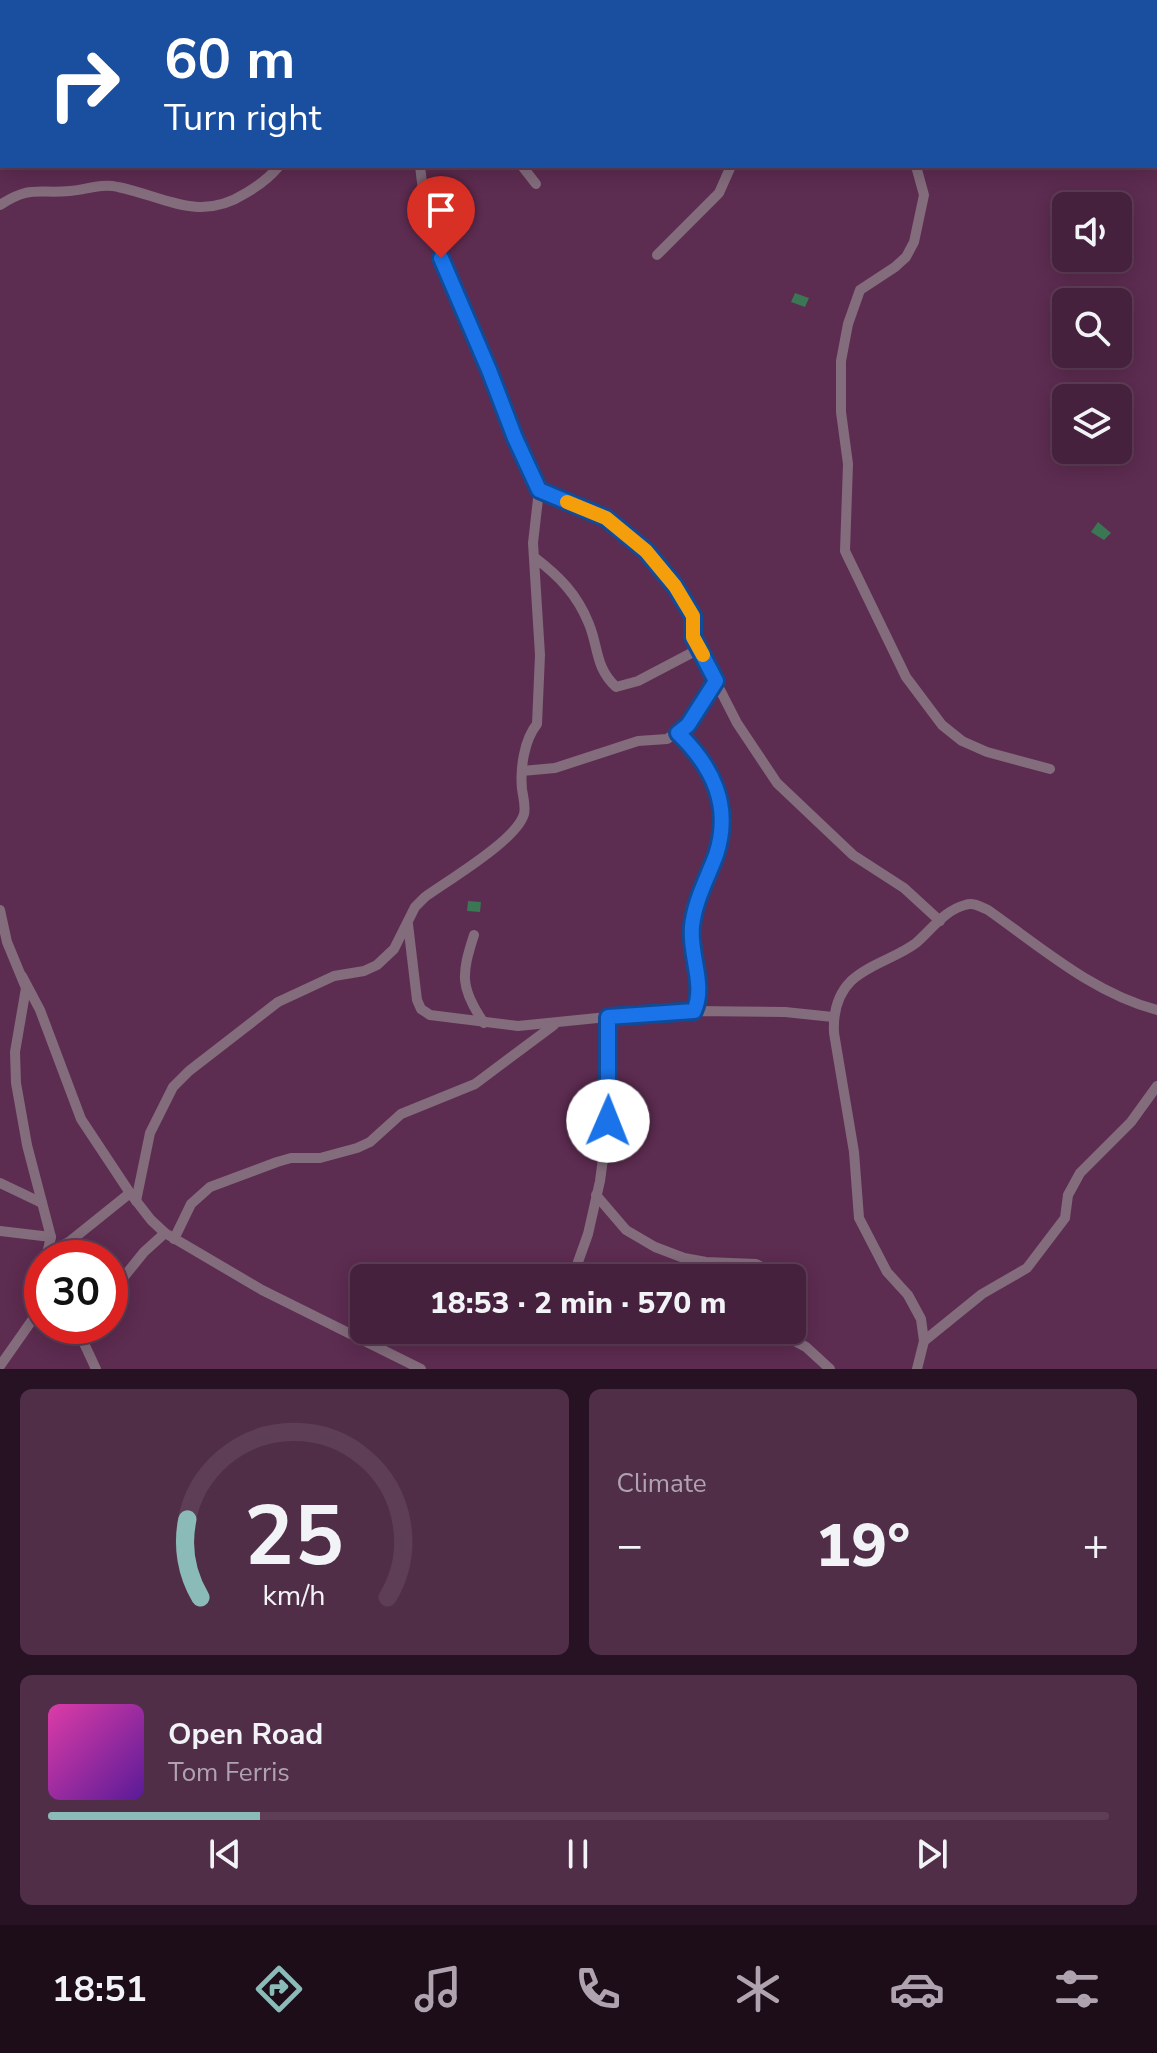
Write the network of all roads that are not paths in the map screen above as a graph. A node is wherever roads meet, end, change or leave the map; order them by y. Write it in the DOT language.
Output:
graph roads {
  1 [pos="277,168"];
  2 [pos="420,168"];
  3 [pos="524,168"];
  4 [pos="730,168"];
  5 [pos="917,168"];
  6 [pos="536,184"];
  7 [pos="0,191"];
  8 [pos="13,197"];
  9 [pos="0,205"];
  10 [pos="657,255"];
  11 [pos="539,490"];
  12 [pos="534,557"];
  13 [pos="699,649"];
  14 [pos="716,681"];
  15 [pos="678,733"];
  16 [pos="1050,769"];
  17 [pos="522,771"];
  18 [pos="0,910"];
  19 [pos="408,919"];
  20 [pos="940,921"];
  21 [pos="474,935"];
  22 [pos="22,976"];
  23 [pos="1157,1010"];
  24 [pos="694,1011"];
  25 [pos="608,1017"];
  26 [pos="833,1017"];
  27 [pos="484,1023"];
  28 [pos="556,1023"];
  29 [pos="1157,1086"];
  30 [pos="0,1183"];
  31 [pos="596,1195"];
  32 [pos="133,1197"];
  33 [pos="42,1203"];
  34 [pos="0,1231"];
  35 [pos="169,1236"];
  36 [pos="51,1237"];
  37 [pos="50,1240"];
  38 [pos="70,1240"];
  39 [pos="578,1264"];
  40 [pos="756,1264"];
  41 [pos="128,1272"];
  42 [pos="24,1329"];
  43 [pos="924,1341"];
  44 [pos="86,1344"];
  45 [pos="800,1344"];
  46 [pos="4,1354"];
  47 [pos="0,1366"];
  48 [pos="96,1369"];
  49 [pos="421,1369"];
  50 [pos="830,1369"];
  51 [pos="917,1369"];
  1 -- 8 [label="street"];
  2 -- 11 [label="street"];
  3 -- 6 [label="street"];
  4 -- 10 [label="street"];
  5 -- 16 [label="street"];
  7 -- 8 [label="street"];
  8 -- 9 [label="street"];
  11 -- 12 [label="street"];
  11 -- 13 [label="street"];
  12 -- 13 [label="street"];
  12 -- 17 [label="street"];
  13 -- 14 [label="street"];
  14 -- 15 [label="street"];
  14 -- 20 [label="street"];
  15 -- 17 [label="street"];
  15 -- 24 [label="street"];
  17 -- 19 [label="street"];
  18 -- 22 [label="street"];
  19 -- 27 [label="street"];
  19 -- 32 [label="street"];
  20 -- 23 [label="street"];
  20 -- 26 [label="street"];
  21 -- 27 [label="street"];
  22 -- 32 [label="street"];
  22 -- 33 [label="street"];
  24 -- 25 [label="street"];
  24 -- 26 [label="street"];
  25 -- 28 [label="street"];
  25 -- 31 [label="street"];
  26 -- 43 [label="street"];
  27 -- 28 [label="street"];
  28 -- 35 [label="street"];
  29 -- 43 [label="street"];
  30 -- 33 [label="street"];
  31 -- 39 [label="street"];
  31 -- 40 [label="street"];
  32 -- 35 [label="street"];
  32 -- 38 [label="street"];
  33 -- 36 [label="street"];
  34 -- 36 [label="street"];
  35 -- 41 [label="street"];
  35 -- 49 [label="street"];
  36 -- 37 [label="street"];
  42 -- 46 [label="street"];
  43 -- 51 [label="street"];
  44 -- 48 [label="street"];
  45 -- 50 [label="street"];
  46 -- 47 [label="street"];
}
